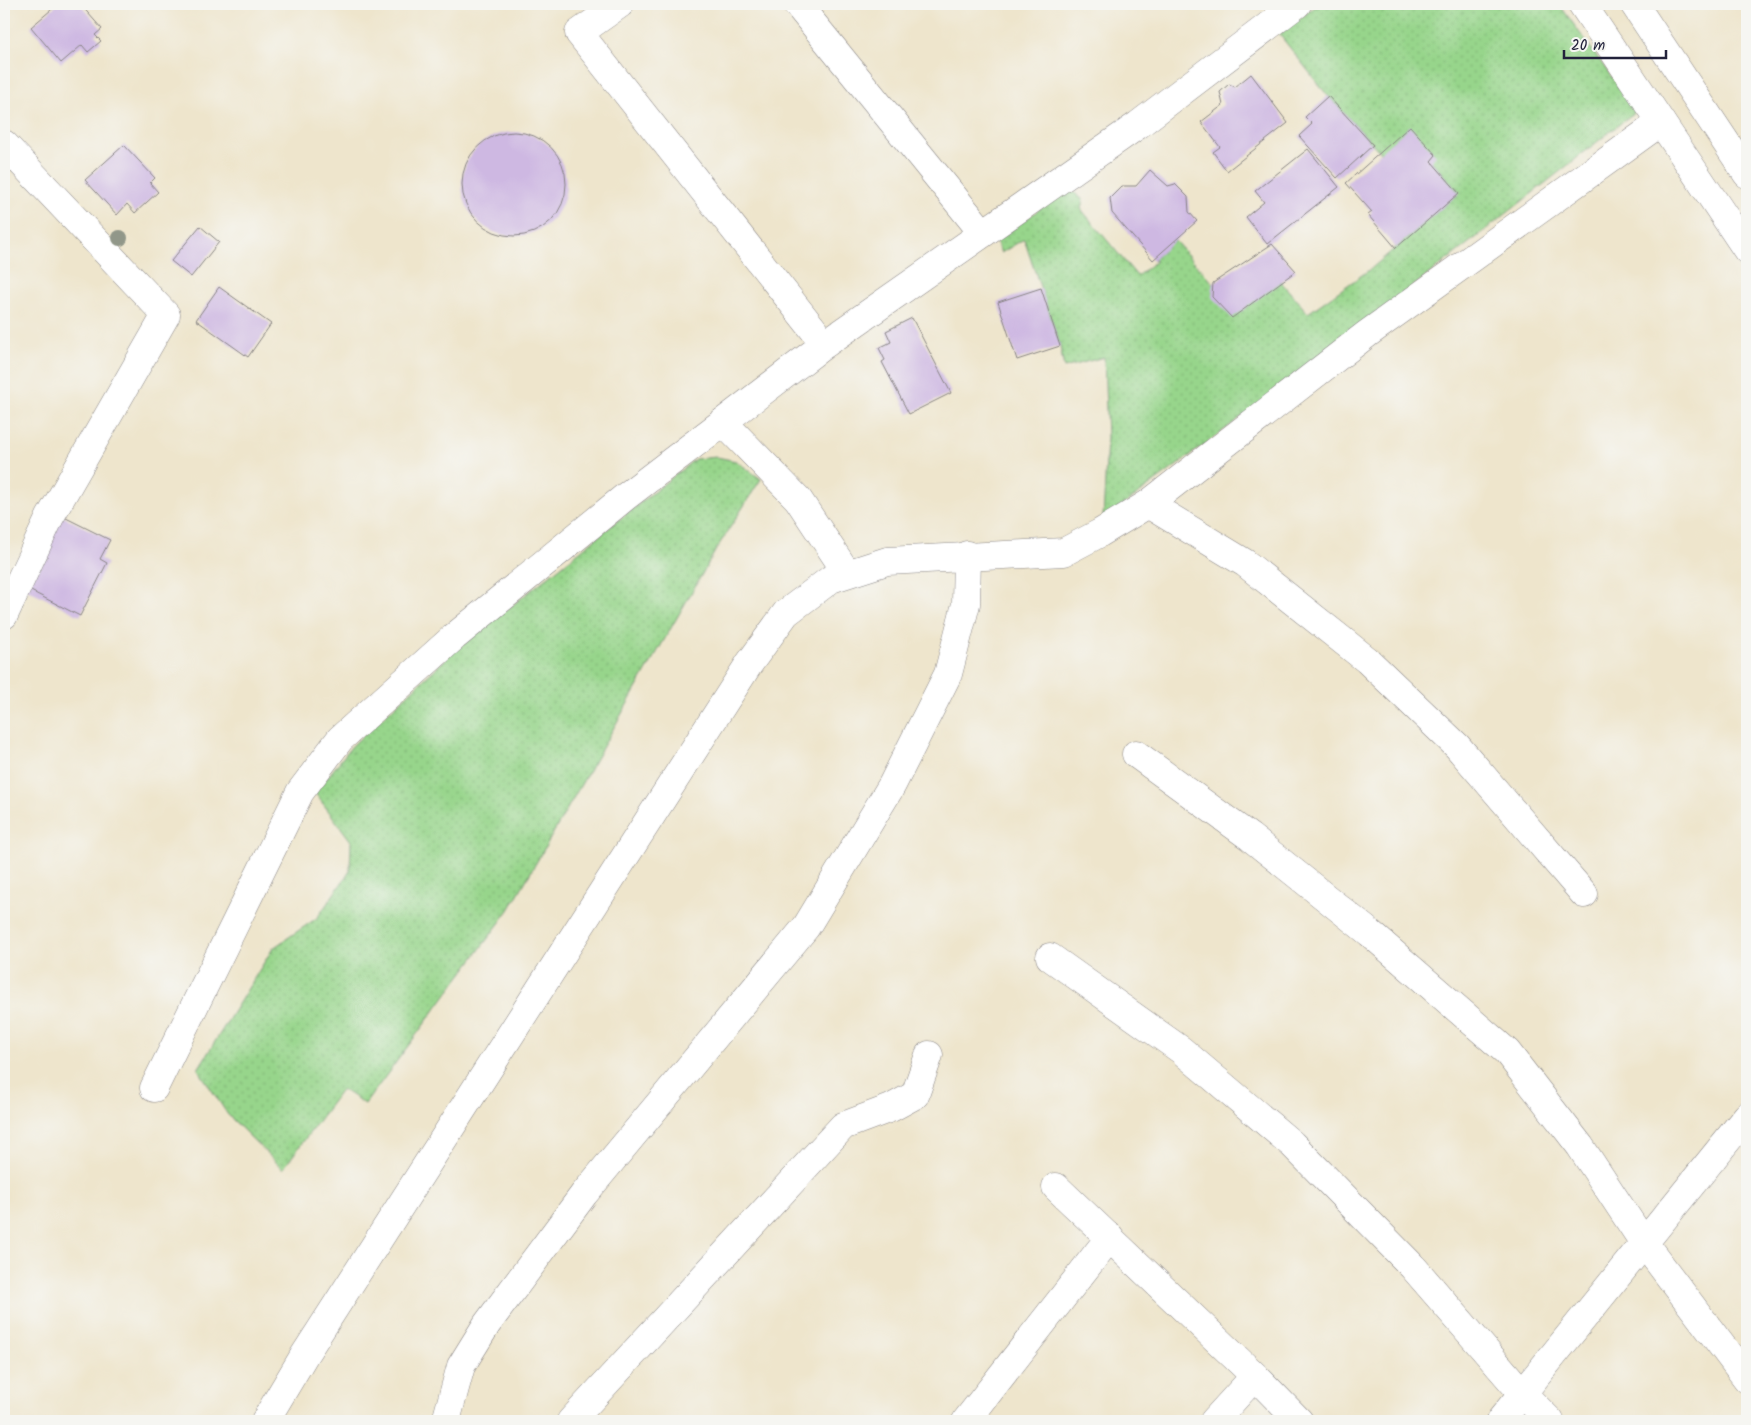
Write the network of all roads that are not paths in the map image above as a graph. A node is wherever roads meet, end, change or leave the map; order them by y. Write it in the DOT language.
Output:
graph roads {
  1 [pos="620,4"];
  2 [pos="797,4"];
  3 [pos="1297,4"];
  4 [pos="1582,4"];
  5 [pos="1634,4"];
  6 [pos="1661,122"];
  7 [pos="4,144"];
  8 [pos="1747,174"];
  9 [pos="983,233"];
  10 [pos="1747,250"];
  11 [pos="825,344"];
  12 [pos="723,422"];
  13 [pos="1148,504"];
  14 [pos="967,555"];
  15 [pos="847,573"];
  16 [pos="4,615"];
  17 [pos="1136,754"];
  18 [pos="1584,894"];
  19 [pos="1050,957"];
  20 [pos="930,1055"];
  21 [pos="154,1088"];
  22 [pos="1747,1116"];
  23 [pos="1056,1187"];
  24 [pos="1110,1237"];
  25 [pos="1644,1243"];
  26 [pos="1255,1376"];
  27 [pos="1747,1379"];
  28 [pos="1523,1394"];
  29 [pos="265,1421"];
  30 [pos="446,1421"];
  31 [pos="571,1421"];
  32 [pos="966,1421"];
  33 [pos="1214,1421"];
  34 [pos="1299,1421"];
  35 [pos="1500,1421"];
  36 [pos="1550,1421"];
  1 -- 11 [label="main road"];
  2 -- 9 [label="main road"];
  3 -- 9 [label="main road"];
  4 -- 6 [label="main road"];
  5 -- 8 [label="main road"];
  6 -- 10 [label="main road"];
  6 -- 13 [label="main road"];
  7 -- 16 [label="main road"];
  9 -- 11 [label="main road"];
  11 -- 12 [label="main road"];
  12 -- 15 [label="main road"];
  12 -- 21 [label="main road"];
  13 -- 14 [label="main road"];
  13 -- 18 [label="main road"];
  14 -- 15 [label="main road"];
  14 -- 30 [label="main road"];
  15 -- 29 [label="main road"];
  17 -- 25 [label="main road"];
  19 -- 28 [label="main road"];
  20 -- 31 [label="main road"];
  22 -- 25 [label="main road"];
  23 -- 24 [label="main road"];
  24 -- 26 [label="main road"];
  24 -- 32 [label="main road"];
  25 -- 27 [label="main road"];
  25 -- 28 [label="main road"];
  26 -- 33 [label="main road"];
  26 -- 34 [label="main road"];
  28 -- 35 [label="main road"];
  28 -- 36 [label="main road"];
}
